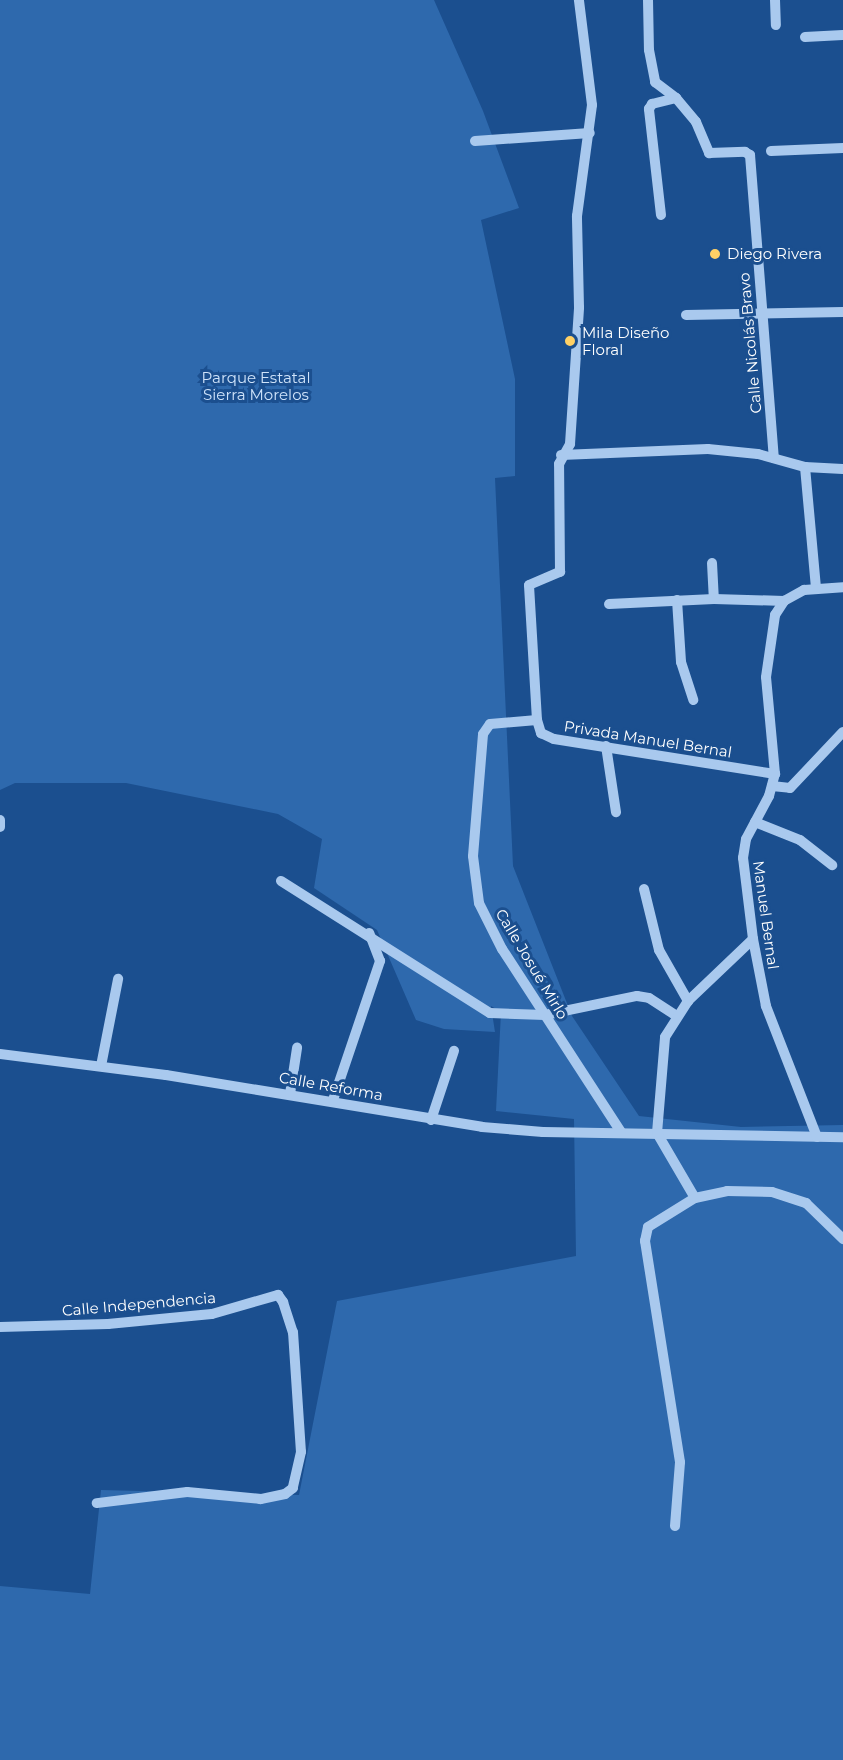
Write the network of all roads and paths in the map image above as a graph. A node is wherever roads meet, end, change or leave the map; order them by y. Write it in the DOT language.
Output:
graph roads {
  1 [pos="579,0"];
  2 [pos="648,0"];
  3 [pos="775,0"];
  4 [pos="776,25"];
  5 [pos="843,34"];
  6 [pos="805,37"];
  7 [pos="676,98"];
  8 [pos="590,133"];
  9 [pos="475,141"];
  10 [pos="843,148"];
  11 [pos="771,151"];
  12 [pos="661,215"];
  13 [pos="764,312"];
  14 [pos="843,312"];
  15 [pos="686,315"];
  16 [pos="561,455"];
  17 [pos="774,458"];
  18 [pos="805,467"];
  19 [pos="843,469"];
  20 [pos="712,563"];
  21 [pos="816,587"];
  22 [pos="843,587"];
  23 [pos="714,599"];
  24 [pos="677,600"];
  25 [pos="784,601"];
  26 [pos="609,604"];
  27 [pos="693,700"];
  28 [pos="537,720"];
  29 [pos="843,732"];
  30 [pos="606,746"];
  31 [pos="775,774"];
  32 [pos="772,786"];
  33 [pos="616,812"];
  34 [pos="0,820"];
  35 [pos="755,822"];
  36 [pos="0,827"];
  37 [pos="832,865"];
  38 [pos="281,880"];
  39 [pos="644,889"];
  40 [pos="369,933"];
  41 [pos="753,939"];
  42 [pos="118,979"];
  43 [pos="688,1001"];
  44 [pos="545,1015"];
  45 [pos="677,1016"];
  46 [pos="297,1048"];
  47 [pos="454,1051"];
  48 [pos="0,1054"];
  49 [pos="101,1066"];
  50 [pos="290,1094"];
  51 [pos="333,1100"];
  52 [pos="431,1120"];
  53 [pos="621,1132"];
  54 [pos="657,1133"];
  55 [pos="817,1137"];
  56 [pos="843,1137"];
  57 [pos="695,1198"];
  58 [pos="843,1239"];
  59 [pos="0,1327"];
  60 [pos="97,1503"];
  61 [pos="675,1526"];
  1 -- 8 [label="street"];
  2 -- 7 [label="street, Calle Nicolás Bravo"];
  3 -- 4 [label="street"];
  5 -- 6 [label="street"];
  7 -- 12 [label="street"];
  7 -- 13 [label="street, Calle Nicolás Bravo"];
  8 -- 9 [label="street"];
  8 -- 16 [label="street"];
  10 -- 11 [label="street"];
  13 -- 14 [label="street"];
  13 -- 15 [label="street"];
  13 -- 17 [label="street, Calle Nicolás Bravo"];
  16 -- 17 [label="street"];
  16 -- 28 [label="street"];
  17 -- 18 [label="street"];
  18 -- 19 [label="street"];
  18 -- 21 [label="street"];
  20 -- 23 [label="street"];
  21 -- 22 [label="street"];
  21 -- 25 [label="street"];
  23 -- 24 [label="street"];
  23 -- 25 [label="street"];
  24 -- 26 [label="street"];
  24 -- 27 [label="street"];
  25 -- 31 [label="street, Manuel Bernal"];
  28 -- 30 [label="street, Privada Manuel Bernal"];
  28 -- 44 [label="street, Calle Josué Mirlo"];
  29 -- 32 [label="street"];
  30 -- 31 [label="street, Privada Manuel Bernal"];
  30 -- 33 [label="street"];
  31 -- 32 [label="street, Manuel Bernal"];
  32 -- 35 [label="street, Manuel Bernal"];
  34 -- 36 [label="street"];
  35 -- 37 [label="street"];
  35 -- 41 [label="street, Manuel Bernal"];
  38 -- 40 [label="street"];
  39 -- 43 [label="street"];
  40 -- 44 [label="street"];
  40 -- 51 [label="street"];
  41 -- 43 [label="street"];
  41 -- 55 [label="street, Manuel Bernal"];
  42 -- 49 [label="street"];
  43 -- 45 [label="street"];
  44 -- 45 [label="street"];
  44 -- 53 [label="street, Calle Josué Mirlo"];
  45 -- 54 [label="street"];
  46 -- 50 [label="street"];
  47 -- 52 [label="street"];
  48 -- 49 [label="street, Calle Reforma"];
  49 -- 50 [label="street, Calle Reforma"];
  50 -- 51 [label="street, Calle Reforma"];
  51 -- 52 [label="street, Calle Reforma"];
  52 -- 53 [label="street, Calle Reforma"];
  53 -- 54 [label="street, Calle Reforma"];
  54 -- 55 [label="street, Calle Reforma"];
  54 -- 57 [label="street"];
  55 -- 56 [label="street, Calle Reforma"];
  57 -- 58 [label="street"];
  57 -- 61 [label="street"];
  59 -- 60 [label="street, Calle Independencia"];
}
